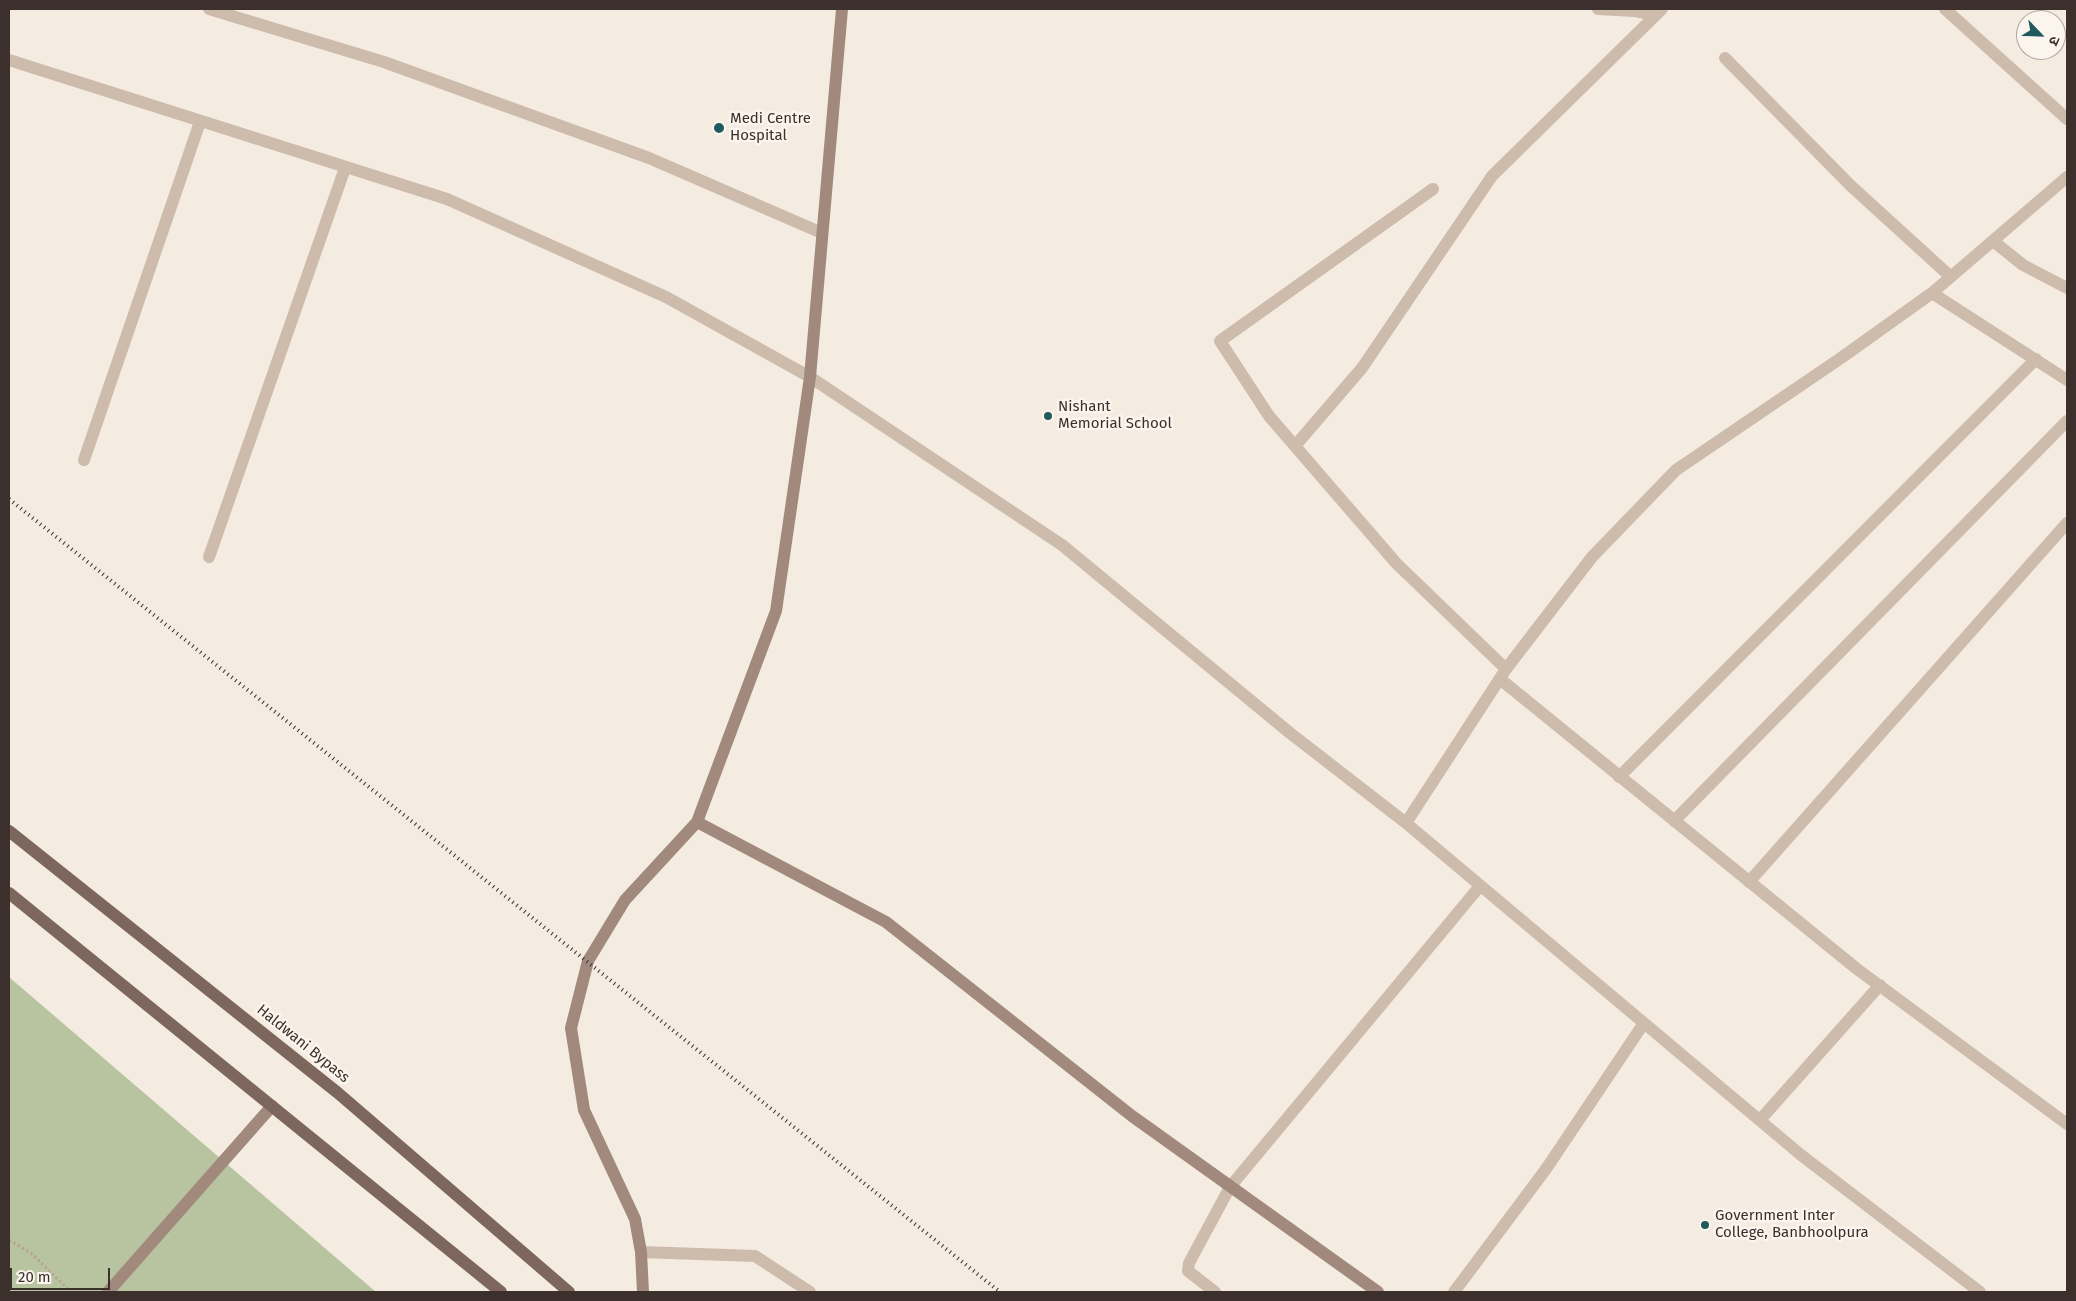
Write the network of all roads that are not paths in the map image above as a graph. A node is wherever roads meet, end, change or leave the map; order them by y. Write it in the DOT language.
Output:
graph roads {
  1 [pos="209,9"];
  2 [pos="842,9"];
  3 [pos="1598,9"];
  4 [pos="1944,9"];
  5 [pos="1659,12"];
  6 [pos="1725,58"];
  7 [pos="9,60"];
  8 [pos="2067,119"];
  9 [pos="200,122"];
  10 [pos="345,168"];
  11 [pos="2067,177"];
  12 [pos="1433,189"];
  13 [pos="822,233"];
  14 [pos="1993,241"];
  15 [pos="1950,277"];
  16 [pos="2067,288"];
  17 [pos="1932,292"];
  18 [pos="2036,360"];
  19 [pos="810,377"];
  20 [pos="2067,380"];
  21 [pos="2067,421"];
  22 [pos="1295,446"];
  23 [pos="84,460"];
  24 [pos="2067,523"];
  25 [pos="209,556"];
  26 [pos="1503,674"];
  27 [pos="1619,777"];
  28 [pos="1674,821"];
  29 [pos="697,822"];
  30 [pos="1406,823"];
  31 [pos="9,831"];
  32 [pos="1749,882"];
  33 [pos="1480,886"];
  34 [pos="9,893"];
  35 [pos="1880,985"];
  36 [pos="1644,1023"];
  37 [pos="272,1106"];
  38 [pos="1760,1120"];
  39 [pos="2067,1124"];
  40 [pos="1230,1187"];
  41 [pos="641,1252"];
  42 [pos="108,1292"];
  43 [pos="501,1292"];
  44 [pos="569,1292"];
  45 [pos="643,1292"];
  46 [pos="810,1292"];
  47 [pos="1215,1292"];
  48 [pos="1378,1292"];
  49 [pos="1454,1292"];
  50 [pos="1980,1292"];
  1 -- 13 [label="street"];
  2 -- 13 [label="street"];
  3 -- 5 [label="street"];
  4 -- 8 [label="street"];
  5 -- 22 [label="street"];
  6 -- 15 [label="street"];
  7 -- 9 [label="street"];
  9 -- 10 [label="street"];
  9 -- 23 [label="street"];
  10 -- 19 [label="street"];
  10 -- 25 [label="street"];
  11 -- 14 [label="street"];
  12 -- 22 [label="street"];
  13 -- 19 [label="street"];
  14 -- 15 [label="street"];
  14 -- 16 [label="street"];
  15 -- 17 [label="street"];
  17 -- 18 [label="street"];
  17 -- 26 [label="street"];
  18 -- 20 [label="street"];
  18 -- 27 [label="street"];
  19 -- 29 [label="street"];
  19 -- 30 [label="street"];
  21 -- 28 [label="street"];
  22 -- 26 [label="street"];
  24 -- 32 [label="street"];
  26 -- 27 [label="street"];
  26 -- 30 [label="street"];
  27 -- 28 [label="street"];
  28 -- 32 [label="street"];
  29 -- 40 [label="street"];
  29 -- 41 [label="street"];
  30 -- 33 [label="street"];
  31 -- 44 [label="main road, Haldwani Bypass"];
  32 -- 35 [label="street"];
  33 -- 36 [label="street"];
  33 -- 40 [label="street"];
  34 -- 37 [label="main road"];
  35 -- 38 [label="street"];
  35 -- 39 [label="street"];
  36 -- 38 [label="street"];
  36 -- 49 [label="street"];
  37 -- 42 [label="street"];
  37 -- 43 [label="main road"];
  38 -- 50 [label="street"];
  40 -- 47 [label="street"];
  40 -- 48 [label="street"];
  41 -- 45 [label="street"];
  41 -- 46 [label="street"];
}
